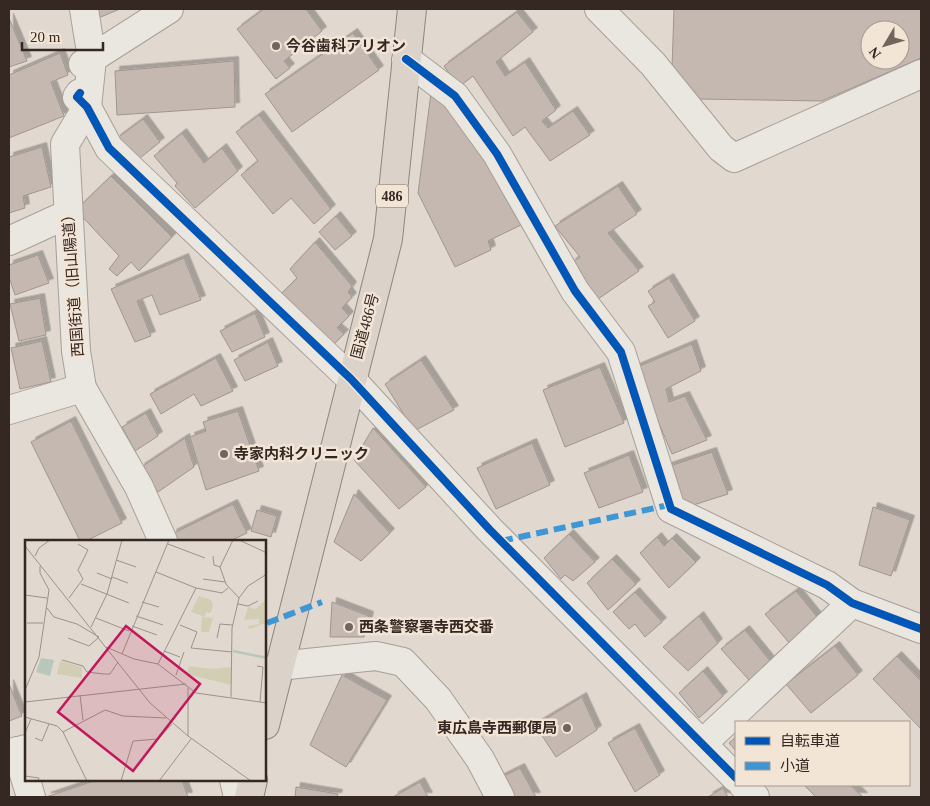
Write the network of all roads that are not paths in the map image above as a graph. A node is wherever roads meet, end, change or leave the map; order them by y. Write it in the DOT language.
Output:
graph roads {
  1 [pos="84,9"];
  2 [pos="169,9"];
  3 [pos="412,9"];
  4 [pos="599,9"];
  5 [pos="406,59"];
  6 [pos="87,62"];
  7 [pos="921,74"];
  8 [pos="83,100"];
  9 [pos="68,214"];
  10 [pos="9,241"];
  11 [pos="351,379"];
  12 [pos="82,388"];
  13 [pos="9,410"];
  14 [pos="163,540"];
  15 [pos="852,603"];
  16 [pos="921,629"];
  17 [pos="278,666"];
  18 [pos="266,720"];
  19 [pos="702,744"];
  20 [pos="17,751"];
  21 [pos="25,777"];
  22 [pos="735,777"];
  23 [pos="26,781"];
  24 [pos="234,781"];
  25 [pos="253,781"];
  26 [pos="743,786"];
  27 [pos="31,797"];
  28 [pos="238,797"];
  29 [pos="249,797"];
  30 [pos="500,797"];
  31 [pos="755,797"];
  1 -- 6 [label="street, 西国街道（旧山陽道）"];
  2 -- 6 [label="street"];
  3 -- 5 [label="highway, 国道486号 / 486"];
  4 -- 7 [label="street"];
  5 -- 11 [label="highway, 国道486号 / 486"];
  5 -- 15 [label="street"];
  6 -- 8 [label="street, 西国街道（旧山陽道）"];
  8 -- 9 [label="street, 西国街道（旧山陽道）"];
  8 -- 11 [label="street"];
  9 -- 10 [label="street"];
  9 -- 12 [label="street, 西国街道（旧山陽道）"];
  11 -- 17 [label="highway, 国道486号 / 486"];
  11 -- 19 [label="street"];
  12 -- 13 [label="street"];
  12 -- 14 [label="street, 西国街道（旧山陽道）"];
  15 -- 16 [label="street"];
  15 -- 19 [label="street"];
  17 -- 18 [label="highway, 国道486号 / 486"];
  17 -- 30 [label="street"];
  19 -- 22 [label="street"];
  20 -- 21 [label="street"];
  23 -- 27 [label="street"];
  24 -- 28 [label="street"];
  25 -- 29 [label="highway"];
  26 -- 31 [label="street"];
}
